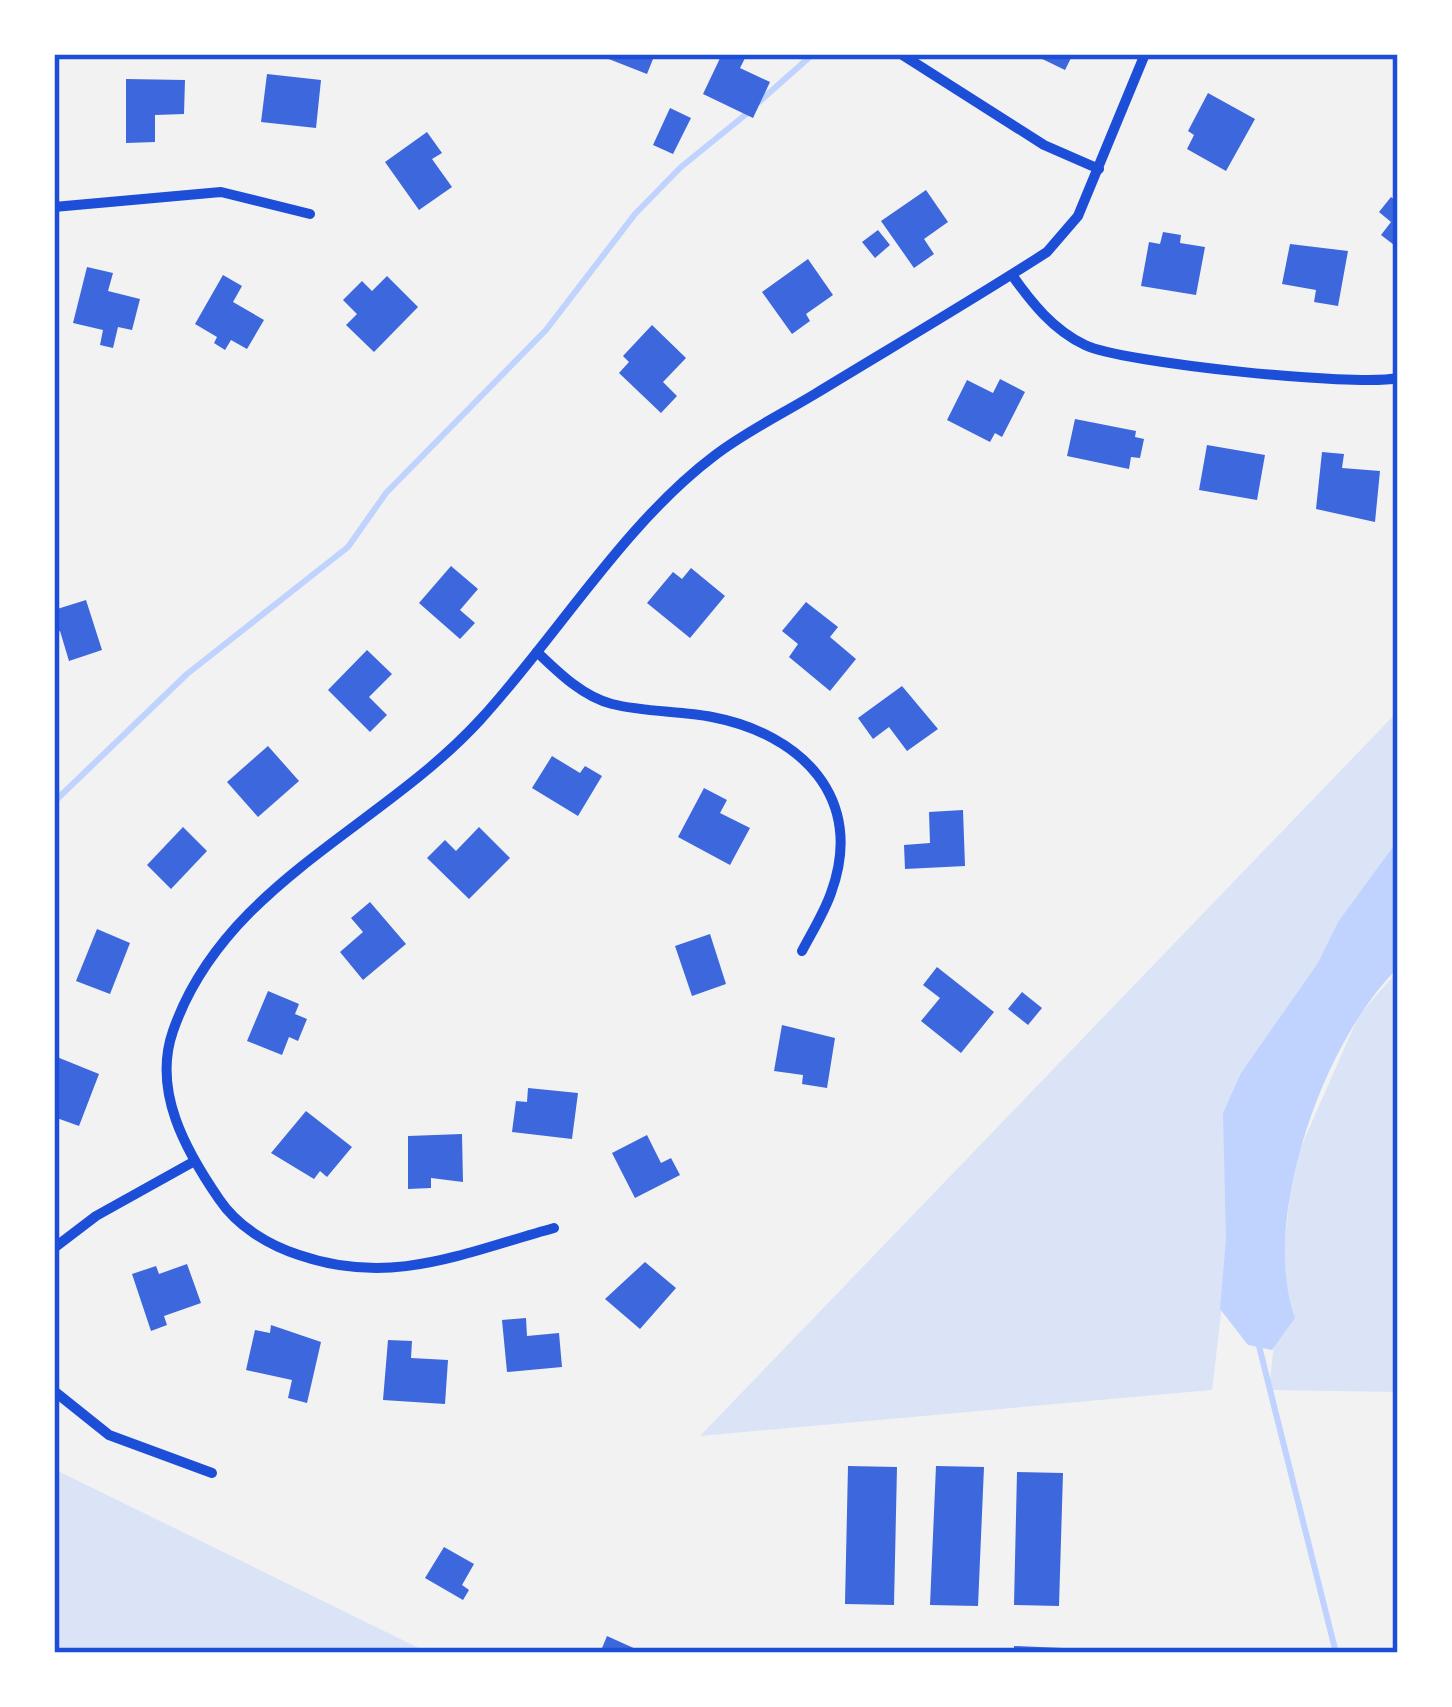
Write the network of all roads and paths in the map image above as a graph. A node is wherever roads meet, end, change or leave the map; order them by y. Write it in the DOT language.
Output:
graph roads {
  1 [pos="901,54"];
  2 [pos="1145,54"];
  3 [pos="1099,169"];
  4 [pos="54,207"];
  5 [pos="310,214"];
  6 [pos="1012,275"];
  7 [pos="1398,378"];
  8 [pos="537,652"];
  9 [pos="802,951"];
  10 [pos="194,1162"];
  11 [pos="554,1228"];
  12 [pos="54,1248"];
  13 [pos="54,1391"];
  14 [pos="212,1473"];
  1 -- 3 [label="street"];
  2 -- 3 [label="street"];
  3 -- 6 [label="street"];
  4 -- 5 [label="street"];
  6 -- 7 [label="street"];
  6 -- 8 [label="street"];
  8 -- 9 [label="street"];
  8 -- 10 [label="street"];
  10 -- 11 [label="street"];
  10 -- 12 [label="street"];
  13 -- 14 [label="street"];
}
